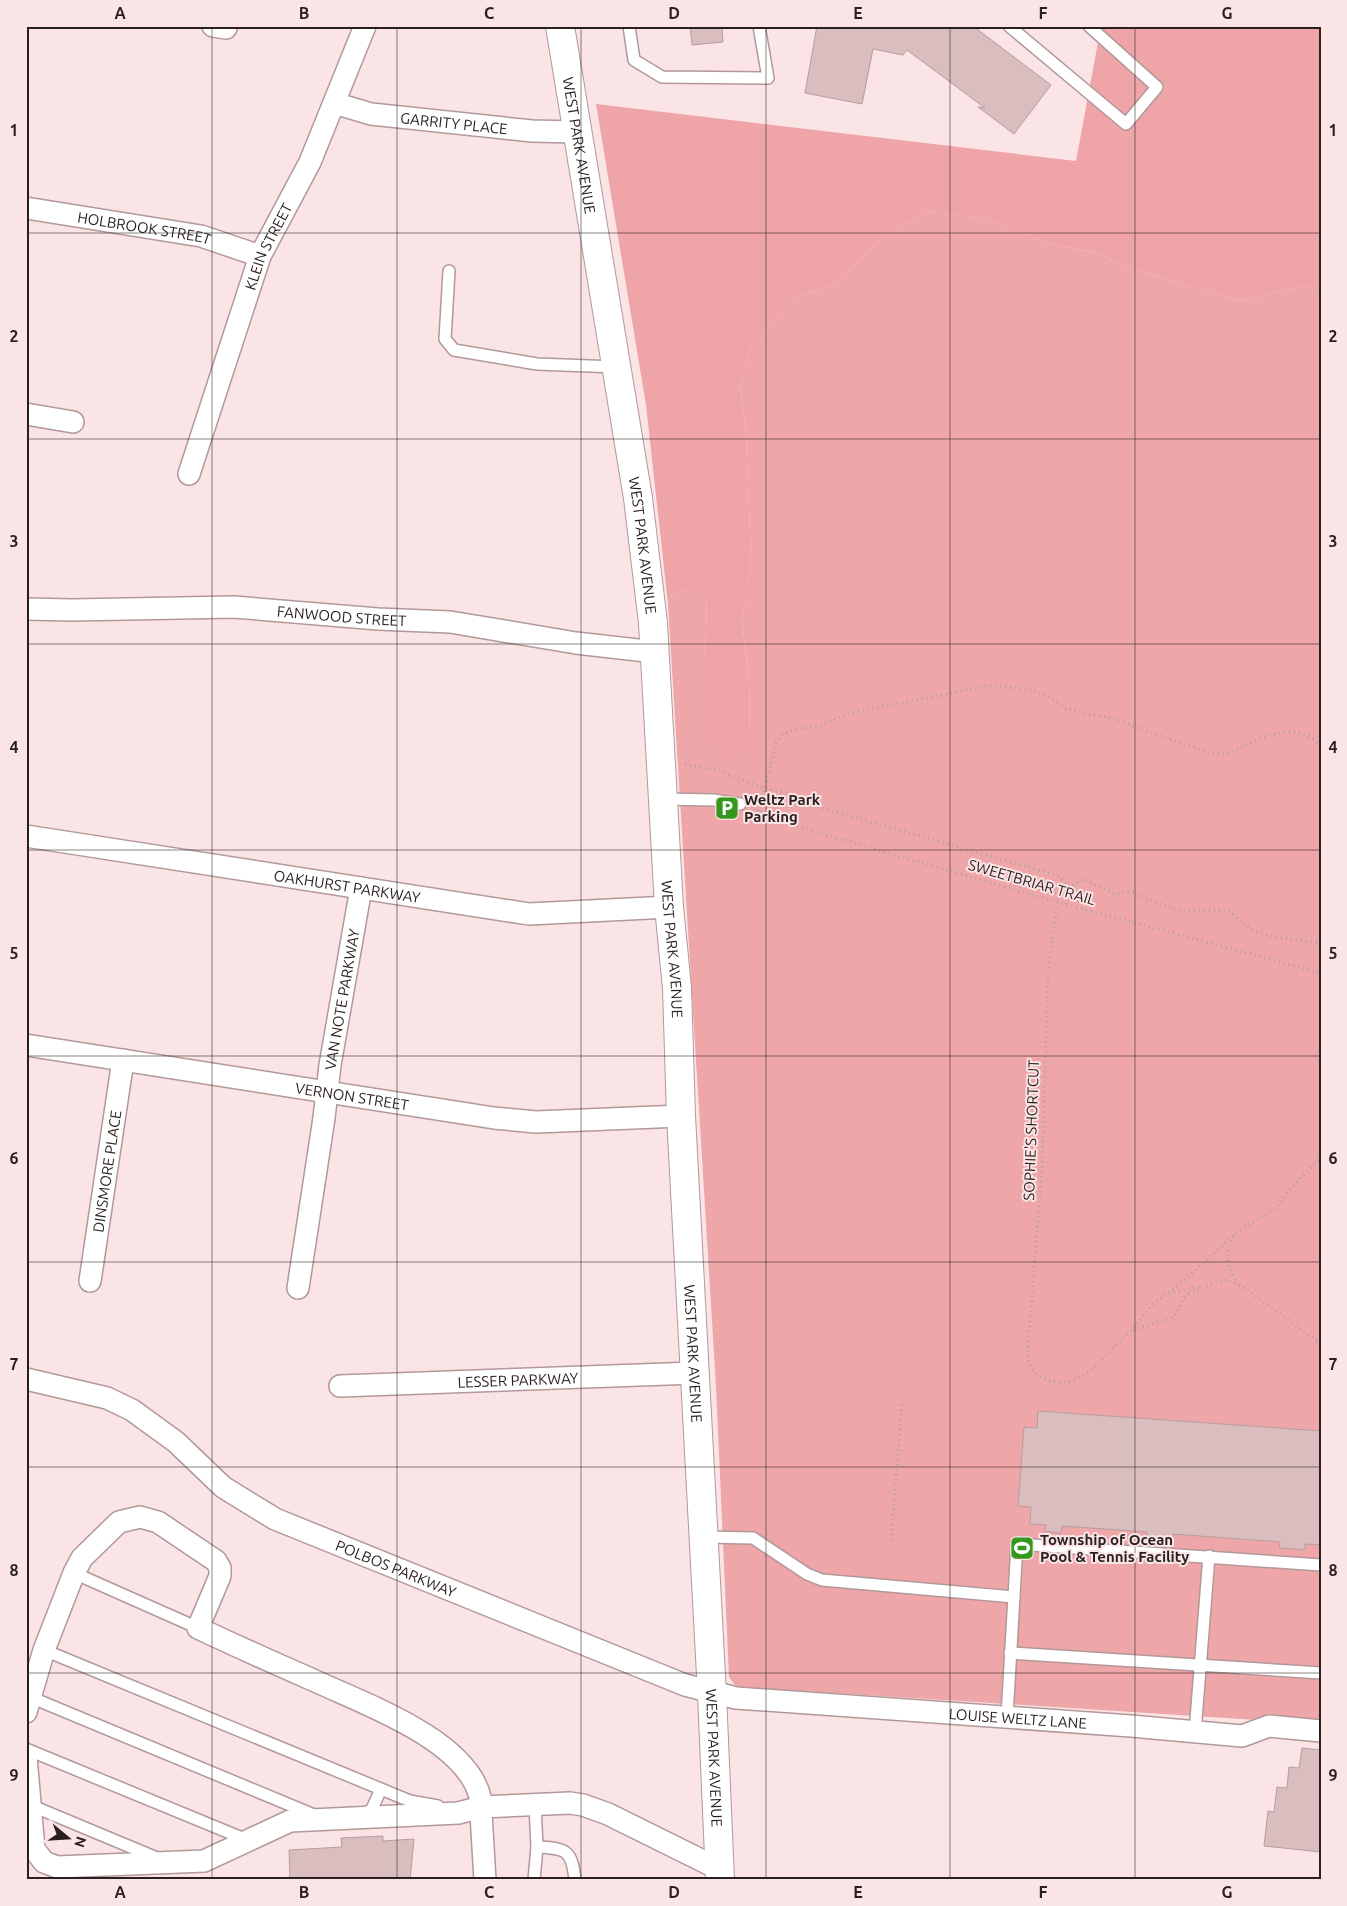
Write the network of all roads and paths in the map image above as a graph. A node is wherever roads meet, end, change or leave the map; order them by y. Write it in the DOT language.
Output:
graph roads {
  1 [pos="365,26"];
  2 [pos="560,26"];
  3 [pos="629,26"];
  4 [pos="759,26"];
  5 [pos="1009,26"];
  6 [pos="1089,26"];
  7 [pos="334,103"];
  8 [pos="577,132"];
  9 [pos="26,208"];
  10 [pos="260,256"];
  11 [pos="449,271"];
  12 [pos="617,367"];
  13 [pos="26,414"];
  14 [pos="73,422"];
  15 [pos="189,474"];
  16 [pos="26,609"];
  17 [pos="655,652"];
  18 [pos="1321,747"];
  19 [pos="685,764"];
  20 [pos="763,788"];
  21 [pos="663,799"];
  22 [pos="740,804"];
  23 [pos="759,811"];
  24 [pos="26,836"];
  25 [pos="1071,887"];
  26 [pos="361,888"];
  27 [pos="1057,902"];
  28 [pos="1066,904"];
  29 [pos="669,907"];
  30 [pos="1321,944"];
  31 [pos="1321,973"];
  32 [pos="26,1045"];
  33 [pos="123,1060"];
  34 [pos="327,1092"];
  35 [pos="680,1116"];
  36 [pos="1321,1157"];
  37 [pos="1236,1233"];
  38 [pos="90,1281"];
  39 [pos="1238,1284"];
  40 [pos="1207,1285"];
  41 [pos="298,1288"];
  42 [pos="1166,1294"];
  43 [pos="1132,1330"];
  44 [pos="1321,1344"];
  45 [pos="695,1373"];
  46 [pos="26,1380"];
  47 [pos="340,1386"];
  48 [pos="902,1401"];
  49 [pos="704,1537"];
  50 [pos="891,1540"];
  51 [pos="1209,1556"];
  52 [pos="1321,1565"];
  53 [pos="74,1573"];
  54 [pos="1014,1597"];
  55 [pos="198,1628"];
  56 [pos="44,1650"];
  57 [pos="1010,1653"];
  58 [pos="1200,1666"];
  59 [pos="1321,1673"];
  60 [pos="712,1694"];
  61 [pos="28,1705"];
  62 [pos="1007,1717"];
  63 [pos="1321,1731"];
  64 [pos="1195,1732"];
  65 [pos="26,1749"];
  66 [pos="26,1757"];
  67 [pos="381,1789"];
  68 [pos="30,1805"];
  69 [pos="535,1805"];
  70 [pos="482,1807"];
  71 [pos="357,1818"];
  72 [pos="325,1820"];
  73 [pos="247,1840"];
  74 [pos="537,1847"];
  75 [pos="168,1863"];
  76 [pos="720,1874"];
  77 [pos="485,1880"];
  78 [pos="534,1880"];
  79 [pos="576,1880"];
  1 -- 7 [label="street, KLEIN STREET"];
  2 -- 8 [label="street, WEST PARK AVENUE"];
  3 -- 4 [label="lane"];
  5 -- 6 [label="lane"];
  7 -- 8 [label="street, GARRITY PLACE"];
  7 -- 10 [label="street, KLEIN STREET"];
  8 -- 12 [label="street, WEST PARK AVENUE"];
  9 -- 10 [label="street, HOLBROOK STREET"];
  10 -- 15 [label="street, KLEIN STREET"];
  11 -- 12 [label="lane"];
  12 -- 17 [label="street, WEST PARK AVENUE"];
  13 -- 14 [label="street"];
  16 -- 17 [label="street, FANWOOD STREET"];
  17 -- 21 [label="street, WEST PARK AVENUE"];
  18 -- 20 [label="path"];
  19 -- 20 [label="path"];
  20 -- 23 [label="path"];
  20 -- 25 [label="path"];
  21 -- 22 [label="lane"];
  21 -- 29 [label="street, WEST PARK AVENUE"];
  22 -- 23 [label="path, SWEETBRIAR TRAIL"];
  23 -- 27 [label="path, SWEETBRIAR TRAIL"];
  24 -- 26 [label="street, OAKHURST PARKWAY"];
  25 -- 28 [label="path"];
  25 -- 30 [label="path"];
  26 -- 29 [label="street, OAKHURST PARKWAY"];
  26 -- 34 [label="street, VAN NOTE PARKWAY"];
  27 -- 28 [label="path, SWEETBRIAR TRAIL"];
  27 -- 43 [label="path, SOPHIE'S SHORTCUT"];
  28 -- 31 [label="path, SWEETBRIAR TRAIL"];
  29 -- 35 [label="street, WEST PARK AVENUE"];
  32 -- 33 [label="street, VERNON STREET"];
  33 -- 34 [label="street, VERNON STREET"];
  33 -- 38 [label="street, DINSMORE PLACE"];
  34 -- 35 [label="street, VERNON STREET"];
  34 -- 41 [label="street, VAN NOTE PARKWAY"];
  35 -- 45 [label="street, WEST PARK AVENUE"];
  36 -- 37 [label="path"];
  37 -- 39 [label="path"];
  37 -- 42 [label="path"];
  39 -- 40 [label="path"];
  39 -- 44 [label="path"];
  40 -- 42 [label="path"];
  40 -- 43 [label="path"];
  42 -- 43 [label="path"];
  45 -- 47 [label="street, LESSER PARKWAY"];
  45 -- 49 [label="street, WEST PARK AVENUE"];
  46 -- 60 [label="street, POLBOS PARKWAY"];
  48 -- 50 [label="path"];
  49 -- 54 [label="lane"];
  49 -- 60 [label="street, WEST PARK AVENUE"];
  51 -- 52 [label="lane"];
  51 -- 54 [label="lane"];
  51 -- 58 [label="lane"];
  53 -- 55 [label="lane"];
  53 -- 55 [label="street"];
  53 -- 56 [label="street"];
  54 -- 57 [label="lane"];
  55 -- 70 [label="street"];
  56 -- 61 [label="street"];
  56 -- 67 [label="lane"];
  57 -- 58 [label="lane"];
  57 -- 62 [label="lane"];
  58 -- 59 [label="lane"];
  58 -- 64 [label="lane"];
  60 -- 62 [label="street, LOUISE WELTZ LANE"];
  60 -- 76 [label="street, WEST PARK AVENUE"];
  61 -- 72 [label="lane"];
  62 -- 64 [label="street, LOUISE WELTZ LANE"];
  63 -- 64 [label="street, LOUISE WELTZ LANE"];
  65 -- 73 [label="lane"];
  66 -- 68 [label="street"];
  67 -- 70 [label="lane"];
  67 -- 71 [label="lane"];
  68 -- 75 [label="lane"];
  68 -- 75 [label="street"];
  69 -- 70 [label="street"];
  69 -- 74 [label="lane"];
  69 -- 76 [label="street"];
  70 -- 71 [label="street"];
  70 -- 77 [label="street"];
  71 -- 72 [label="street"];
  72 -- 73 [label="street"];
  73 -- 75 [label="street"];
  74 -- 78 [label="lane"];
  74 -- 79 [label="lane"];
}
